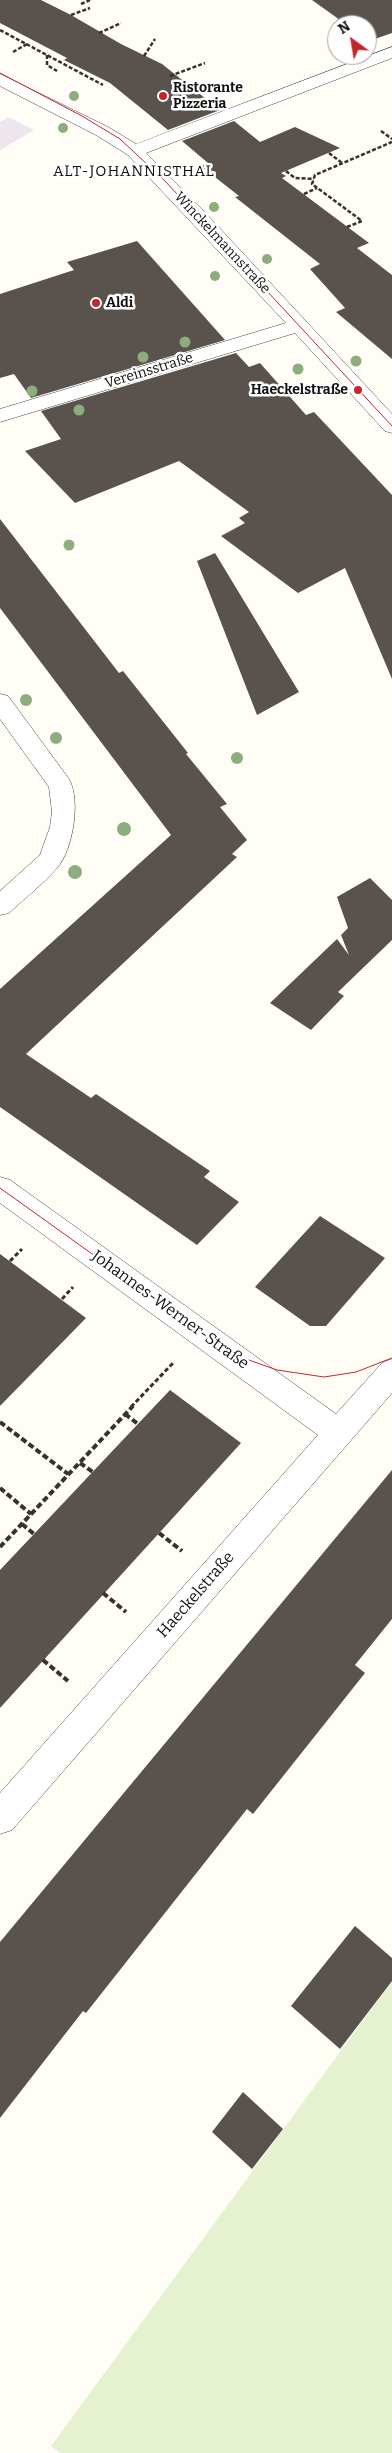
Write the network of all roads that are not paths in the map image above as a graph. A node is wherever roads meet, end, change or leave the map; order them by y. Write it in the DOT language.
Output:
graph roads {
  1 [pos="392,52"];
  2 [pos="0,79"];
  3 [pos="134,150"];
  4 [pos="299,326"];
  5 [pos="0,416"];
  6 [pos="392,426"];
  7 [pos="0,702"];
  8 [pos="0,906"];
  9 [pos="0,1188"];
  10 [pos="392,1372"];
  11 [pos="339,1433"];
  12 [pos="0,1818"];
  1 -- 3 [label="street"];
  2 -- 3 [label="street, Winckelmannstraße"];
  3 -- 4 [label="street, Winckelmannstraße"];
  4 -- 5 [label="street, Vereinsstraße"];
  4 -- 6 [label="street, Winckelmannstraße"];
  7 -- 8 [label="street"];
  9 -- 11 [label="street, Johannes-Werner-Straße"];
  10 -- 11 [label="street, Haeckelstraße"];
  11 -- 12 [label="street, Haeckelstraße"];
}
